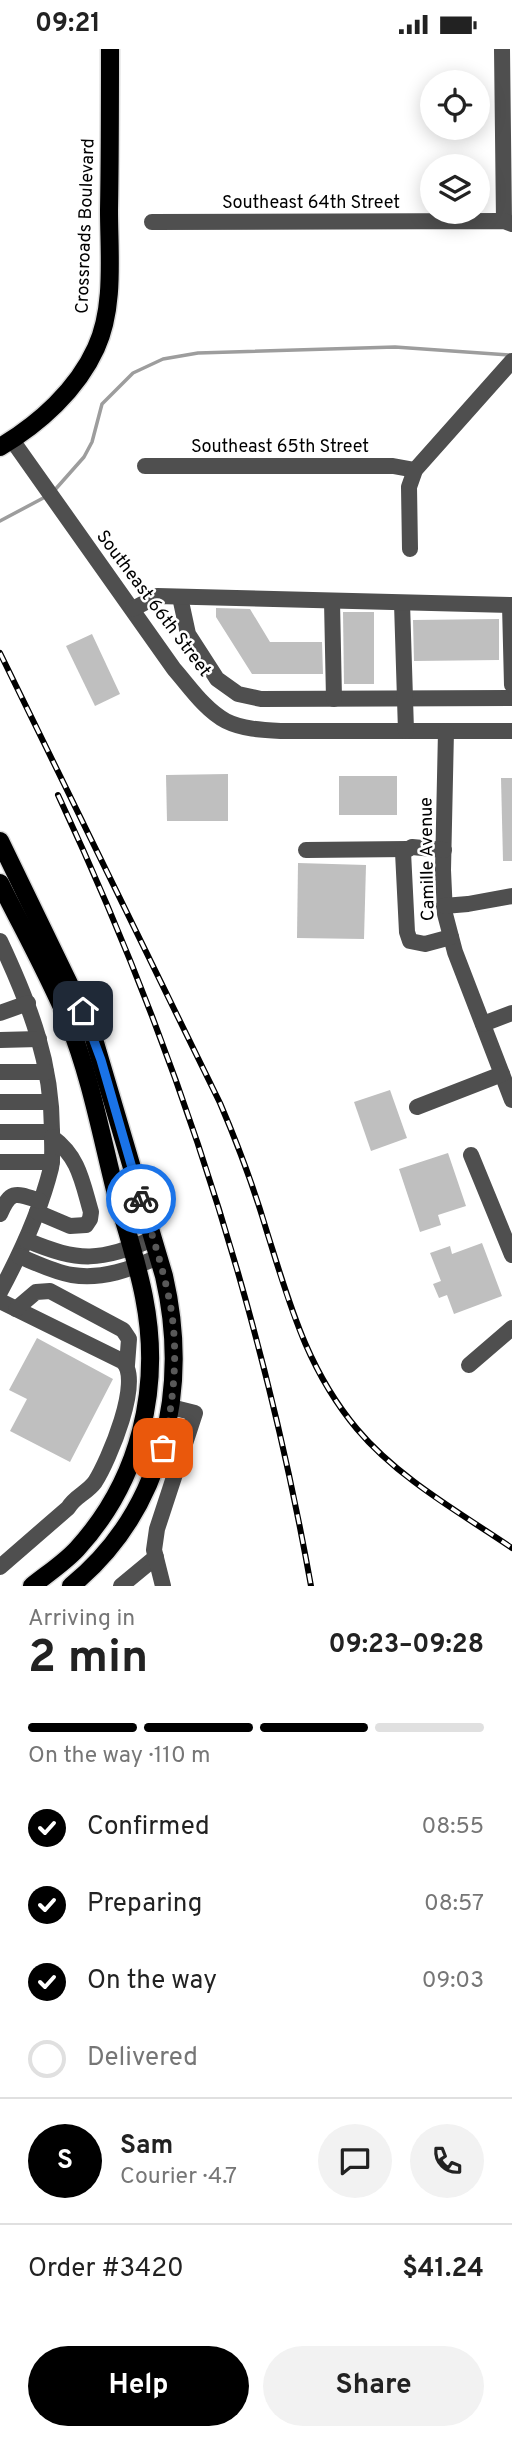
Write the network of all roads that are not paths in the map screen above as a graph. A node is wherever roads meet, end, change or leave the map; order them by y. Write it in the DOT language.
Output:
graph roads {
  1 [pos="110,49"];
  2 [pos="502,49"];
  3 [pos="152,222"];
  4 [pos="508,222"];
  5 [pos="512,361"];
  6 [pos="6,443"];
  7 [pos="145,466"];
  8 [pos="415,470"];
  9 [pos="410,549"];
  10 [pos="180,597"];
  11 [pos="332,601"];
  12 [pos="402,603"];
  13 [pos="511,605"];
  14 [pos="133,609"];
  15 [pos="512,685"];
  16 [pos="406,698"];
  17 [pos="512,698"];
  18 [pos="334,699"];
  19 [pos="406,731"];
  20 [pos="446,731"];
  21 [pos="512,731"];
  22 [pos="0,841"];
  23 [pos="408,849"];
  24 [pos="306,850"];
  25 [pos="444,850"];
  26 [pos="0,883"];
  27 [pos="512,895"];
  28 [pos="444,906"];
  29 [pos="451,937"];
  30 [pos="2,950"];
  31 [pos="28,1003"];
  32 [pos="0,1013"];
  33 [pos="512,1013"];
  34 [pos="483,1024"];
  35 [pos="39,1039"];
  36 [pos="0,1040"];
  37 [pos="504,1064"];
  38 [pos="0,1072"];
  39 [pos="46,1072"];
  40 [pos="512,1100"];
  41 [pos="0,1102"];
  42 [pos="50,1102"];
  43 [pos="417,1107"];
  44 [pos="0,1132"];
  45 [pos="52,1134"];
  46 [pos="471,1155"];
  47 [pos="0,1162"];
  48 [pos="52,1162"];
  49 [pos="6,1195"];
  50 [pos="38,1207"];
  51 [pos="512,1209"];
  52 [pos="0,1214"];
  53 [pos="496,1215"];
  54 [pos="153,1239"];
  55 [pos="26,1240"];
  56 [pos="131,1248"];
  57 [pos="512,1255"];
  58 [pos="19,1256"];
  59 [pos="158,1257"];
  60 [pos="135,1267"];
  61 [pos="0,1292"];
  62 [pos="0,1301"];
  63 [pos="16,1309"];
  64 [pos="512,1328"];
  65 [pos="127,1365"];
  66 [pos="469,1365"];
  67 [pos="171,1407"];
  68 [pos="156,1557"];
  69 [pos="0,1567"];
  70 [pos="32,1586"];
  71 [pos="71,1586"];
  72 [pos="121,1586"];
  73 [pos="163,1586"];
  1 -- 6 [label="main road, Crossroads Boulevard"];
  2 -- 4 [label="street"];
  3 -- 4 [label="street, Southeast 64th Street"];
  5 -- 8 [label="street"];
  6 -- 14 [label="street, Southeast 66th Street"];
  7 -- 8 [label="street, Southeast 65th Street"];
  8 -- 9 [label="street"];
  10 -- 11 [label="street"];
  10 -- 14 [label="street"];
  10 -- 18 [label="street"];
  11 -- 12 [label="street"];
  11 -- 18 [label="street"];
  12 -- 13 [label="street"];
  12 -- 16 [label="street"];
  13 -- 15 [label="street"];
  14 -- 19 [label="street, Southeast 66th Street"];
  16 -- 17 [label="street"];
  16 -- 18 [label="street"];
  16 -- 19 [label="street"];
  19 -- 20 [label="street, Southeast 66th Street"];
  20 -- 21 [label="street, Southeast 66th Street"];
  20 -- 25 [label="street, Camille Avenue"];
  22 -- 54 [label="main road"];
  23 -- 24 [label="street"];
  23 -- 25 [label="street"];
  23 -- 29 [label="street"];
  25 -- 28 [label="street, Camille Avenue"];
  26 -- 56 [label="main road"];
  27 -- 28 [label="street"];
  28 -- 29 [label="street, Camille Avenue"];
  29 -- 34 [label="street, Camille Avenue"];
  30 -- 31 [label="street"];
  31 -- 32 [label="street"];
  31 -- 35 [label="street"];
  33 -- 34 [label="street"];
  34 -- 37 [label="street, Camille Avenue"];
  35 -- 36 [label="street"];
  35 -- 39 [label="street"];
  37 -- 40 [label="street, Camille Avenue"];
  37 -- 43 [label="street"];
  38 -- 39 [label="street"];
  39 -- 42 [label="street"];
  41 -- 42 [label="street"];
  42 -- 45 [label="street"];
  44 -- 45 [label="street"];
  45 -- 48 [label="street"];
  45 -- 50 [label="street"];
  46 -- 53 [label="street"];
  47 -- 48 [label="street"];
  48 -- 50 [label="street"];
  49 -- 50 [label="street"];
  49 -- 52 [label="street"];
  50 -- 55 [label="street"];
  51 -- 53 [label="street"];
  53 -- 57 [label="street"];
  54 -- 56 [label="street"];
  54 -- 59 [label="main road"];
  55 -- 56 [label="street"];
  55 -- 58 [label="street"];
  56 -- 60 [label="main road"];
  58 -- 60 [label="street"];
  58 -- 61 [label="street"];
  59 -- 60 [label="street"];
  59 -- 67 [label="main road"];
  60 -- 70 [label="main road"];
  62 -- 63 [label="street"];
  63 -- 65 [label="street"];
  63 -- 65 [label="street"];
  64 -- 66 [label="street"];
  65 -- 69 [label="street"];
  67 -- 68 [label="street"];
  67 -- 71 [label="main road"];
  68 -- 72 [label="street"];
  68 -- 73 [label="street"];
}
